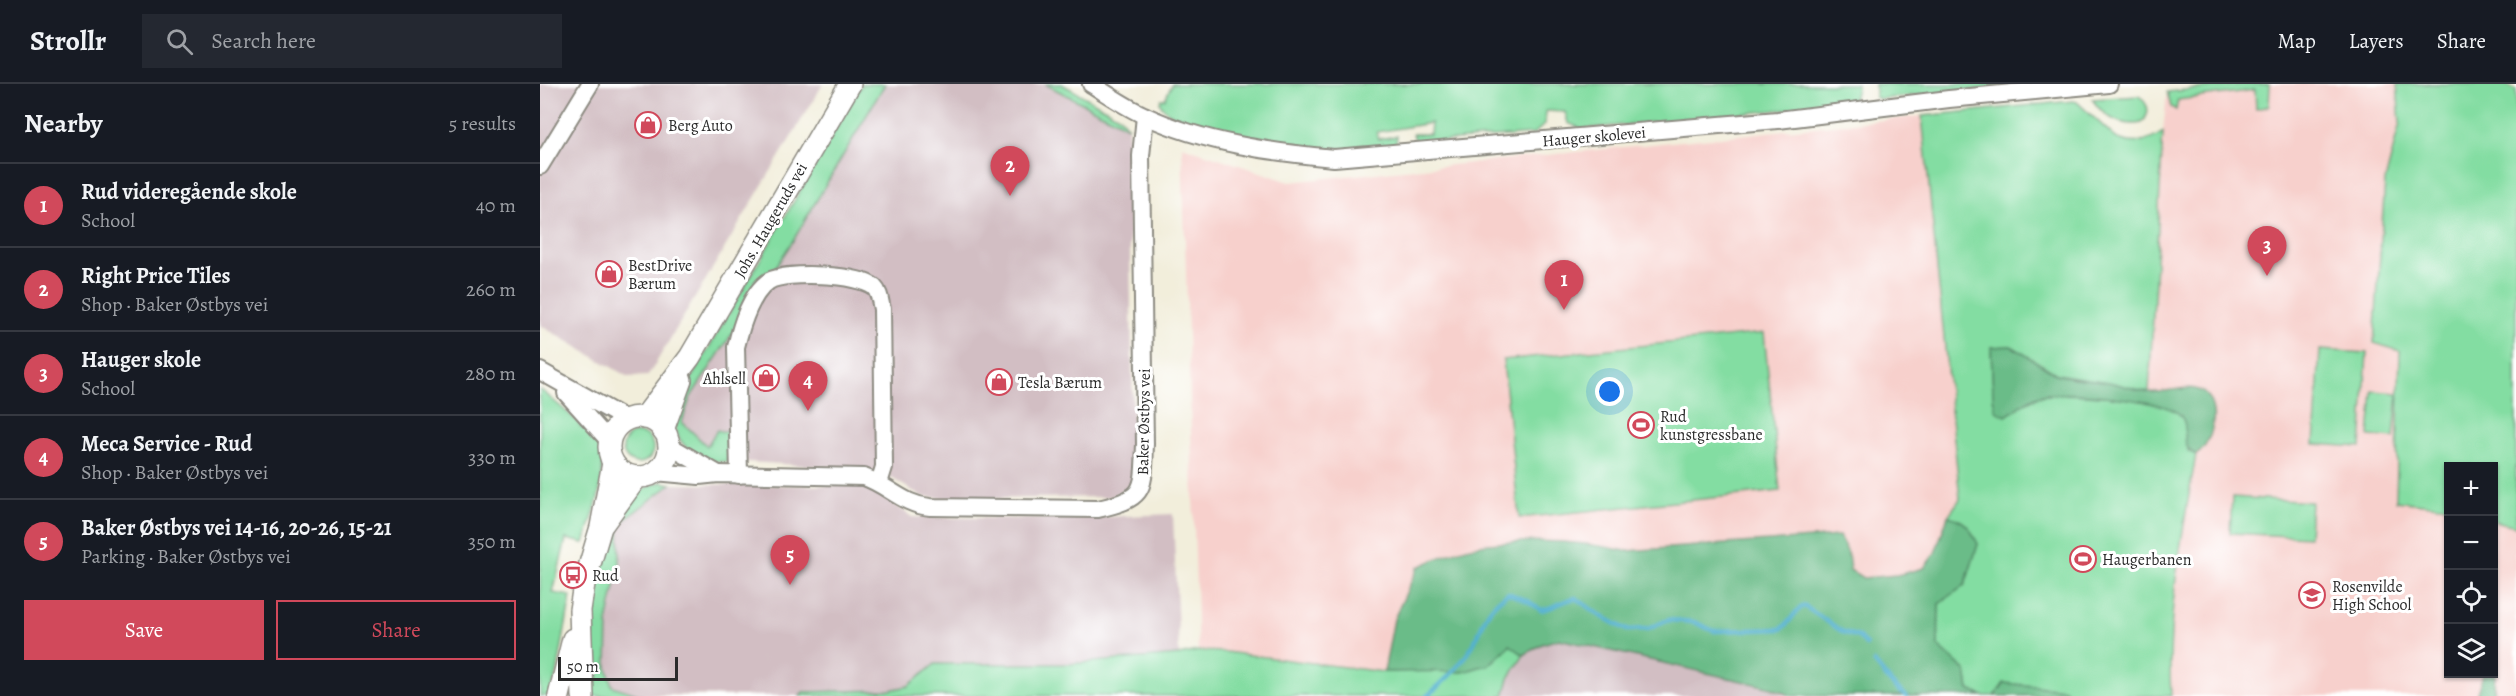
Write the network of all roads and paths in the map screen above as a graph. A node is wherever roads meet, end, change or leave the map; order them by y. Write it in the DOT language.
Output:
graph roads {
  1 [pos="590,84"];
  2 [pos="850,84"];
  3 [pos="1091,84"];
  4 [pos="2109,84"];
  5 [pos="1145,116"];
  6 [pos="540,166"];
  7 [pos="690,357"];
  8 [pos="547,375"];
  9 [pos="635,419"];
  10 [pos="666,437"];
  11 [pos="610,442"];
  12 [pos="613,463"];
  13 [pos="718,474"];
  14 [pos="646,475"];
  15 [pos="739,475"];
  16 [pos="879,483"];
  17 [pos="601,527"];
  18 [pos="580,613"];
  19 [pos="559,696"];
  20 [pos="583,696"];
  1 -- 6 [label="street"];
  2 -- 7 [label="main road, Johs. Haugeruds vei"];
  3 -- 5 [label="street, Hauger skolevei"];
  4 -- 5 [label="street, Hauger skolevei"];
  5 -- 16 [label="street, Baker Østbys vei"];
  7 -- 9 [label="main road, Johs. Haugeruds vei"];
  7 -- 10 [label="main road, Johs. Haugeruds vei"];
  8 -- 9 [label="street"];
  8 -- 11 [label="street"];
  9 -- 10 [label="main road"];
  9 -- 11 [label="main road"];
  10 -- 13 [label="street, Baker Østbys vei"];
  10 -- 14 [label="main road"];
  11 -- 12 [label="main road"];
  12 -- 14 [label="main road"];
  12 -- 17 [label="main road"];
  13 -- 14 [label="street, Baker Østbys vei"];
  13 -- 15 [label="street, Baker Østbys vei"];
  14 -- 17 [label="main road"];
  15 -- 16 [label="street, Baker Østbys vei"];
  15 -- 16 [label="street"];
  17 -- 18 [label="main road"];
  18 -- 19 [label="main road"];
  18 -- 20 [label="main road"];
}
